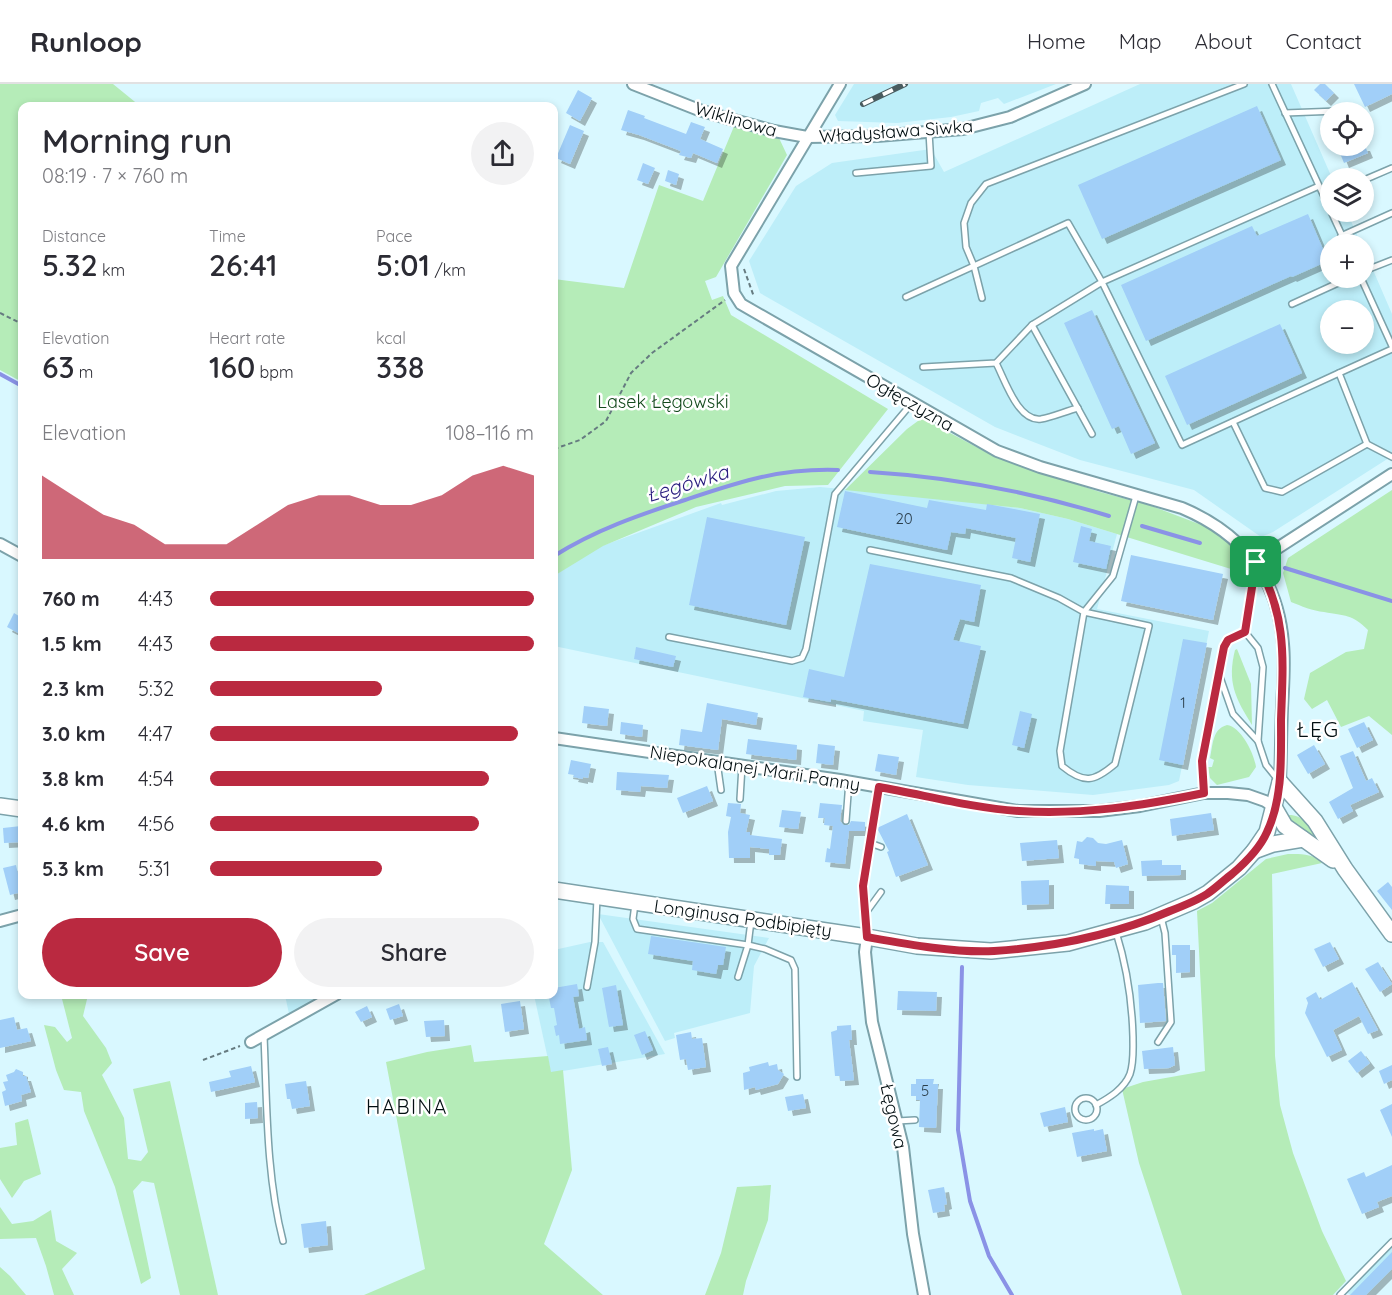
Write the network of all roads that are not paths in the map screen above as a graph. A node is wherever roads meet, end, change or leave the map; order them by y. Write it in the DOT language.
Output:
graph roads {
  1 [pos="633,84"];
  2 [pos="840,84"];
  3 [pos="1085,84"];
  4 [pos="1244,84"];
  5 [pos="1272,84"];
  6 [pos="1320,112"];
  7 [pos="1285,113"];
  8 [pos="929,132"];
  9 [pos="807,137"];
  10 [pos="1392,168"];
  11 [pos="856,173"];
  12 [pos="1374,176"];
  13 [pos="1319,186"];
  14 [pos="1392,213"];
  15 [pos="1345,234"];
  16 [pos="1392,260"];
  17 [pos="974,266"];
  18 [pos="1374,267"];
  19 [pos="1102,282"];
  20 [pos="1327,288"];
  21 [pos="1365,288"];
  22 [pos="906,297"];
  23 [pos="982,298"];
  24 [pos="1292,304"];
  25 [pos="1032,325"];
  26 [pos="1392,348"];
  27 [pos="996,363"];
  28 [pos="923,367"];
  29 [pos="1339,374"];
  30 [pos="912,403"];
  31 [pos="1078,408"];
  32 [pos="1233,422"];
  33 [pos="1092,434"];
  34 [pos="1367,444"];
  35 [pos="1392,457"];
  36 [pos="1392,474"];
  37 [pos="1136,494"];
  38 [pos="0,544"];
  39 [pos="870,550"];
  40 [pos="18,554"];
  41 [pos="1256,562"];
  42 [pos="1084,612"];
  43 [pos="1245,632"];
  44 [pos="669,637"];
  45 [pos="1219,676"];
  46 [pos="558,739"];
  47 [pos="1258,741"];
  48 [pos="717,762"];
  49 [pos="742,766"];
  50 [pos="849,781"];
  51 [pos="1280,782"];
  52 [pos="879,787"];
  53 [pos="721,790"];
  54 [pos="1204,793"];
  55 [pos="740,799"];
  56 [pos="0,806"];
  57 [pos="1274,807"];
  58 [pos="18,808"];
  59 [pos="846,821"];
  60 [pos="1303,839"];
  61 [pos="870,843"];
  62 [pos="881,847"];
  63 [pos="1254,851"];
  64 [pos="1345,869"];
  65 [pos="558,891"];
  66 [pos="881,892"];
  67 [pos="597,897"];
  68 [pos="636,902"];
  69 [pos="865,914"];
  70 [pos="1161,915"];
  71 [pos="18,916"];
  72 [pos="751,919"];
  73 [pos="0,921"];
  74 [pos="1115,930"];
  75 [pos="1392,934"];
  76 [pos="867,937"];
  77 [pos="748,945"];
  78 [pos="738,977"];
  79 [pos="587,987"];
  80 [pos="328,999"];
  81 [pos="264,1036"];
  82 [pos="251,1042"];
  83 [pos="1158,1042"];
  84 [pos="797,1077"];
  85 [pos="1096,1105"];
  86 [pos="915,1120"];
  87 [pos="897,1121"];
  88 [pos="283,1241"];
  89 [pos="1392,1242"];
  90 [pos="924,1295"];
  91 [pos="1340,1295"];
  1 -- 9 [label="street, Wiklinowa"];
  2 -- 9 [label="street"];
  3 -- 8 [label="street, Władysława Siwka"];
  4 -- 17 [label="lane"];
  5 -- 7 [label="lane"];
  6 -- 7 [label="lane"];
  7 -- 13 [label="lane"];
  8 -- 9 [label="street, Władysława Siwka"];
  8 -- 11 [label="lane"];
  9 -- 30 [label="street, Ogłęczyzna"];
  10 -- 12 [label="lane"];
  13 -- 19 [label="lane"];
  14 -- 15 [label="lane"];
  16 -- 18 [label="lane"];
  17 -- 19 [label="lane"];
  17 -- 22 [label="lane"];
  17 -- 23 [label="lane"];
  19 -- 25 [label="lane"];
  19 -- 32 [label="lane"];
  20 -- 24 [label="lane"];
  21 -- 26 [label="lane"];
  25 -- 27 [label="lane"];
  25 -- 31 [label="lane"];
  26 -- 29 [label="lane"];
  27 -- 28 [label="lane"];
  27 -- 31 [label="lane"];
  29 -- 32 [label="lane"];
  29 -- 34 [label="lane"];
  30 -- 37 [label="street, Ogłęczyzna"];
  30 -- 44 [label="lane"];
  31 -- 33 [label="lane"];
  32 -- 34 [label="lane"];
  34 -- 35 [label="lane"];
  36 -- 41 [label="street"];
  37 -- 41 [label="street, Ogłęczyzna"];
  37 -- 42 [label="lane"];
  38 -- 40 [label="street"];
  39 -- 42 [label="lane"];
  41 -- 43 [label="lane"];
  41 -- 51 [label="street, Longinusa Podbipięty"];
  42 -- 42 [label="lane"];
  43 -- 45 [label="lane"];
  43 -- 47 [label="lane"];
  45 -- 47 [label="lane"];
  45 -- 54 [label="lane"];
  46 -- 48 [label="street, Niepokalanej Marii Panny"];
  47 -- 51 [label="lane"];
  48 -- 49 [label="street, Niepokalanej Marii Panny"];
  48 -- 53 [label="lane"];
  49 -- 50 [label="street, Niepokalanej Marii Panny"];
  49 -- 55 [label="lane"];
  50 -- 52 [label="street, Niepokalanej Marii Panny"];
  50 -- 59 [label="lane"];
  51 -- 57 [label="street, Longinusa Podbipięty"];
  51 -- 64 [label="street"];
  52 -- 54 [label="street, Niepokalanej Marii Panny"];
  52 -- 61 [label="lane"];
  54 -- 57 [label="street, Niepokalanej Marii Panny"];
  56 -- 58 [label="street"];
  57 -- 60 [label="street"];
  57 -- 63 [label="street, Longinusa Podbipięty"];
  60 -- 63 [label="street"];
  60 -- 64 [label="street"];
  61 -- 62 [label="lane"];
  61 -- 69 [label="lane"];
  63 -- 70 [label="street, Longinusa Podbipięty"];
  64 -- 75 [label="street"];
  65 -- 67 [label="street, Longinusa Podbipięty"];
  66 -- 69 [label="lane"];
  67 -- 68 [label="street, Longinusa Podbipięty"];
  67 -- 79 [label="lane"];
  68 -- 72 [label="street, Longinusa Podbipięty"];
  68 -- 77 [label="lane"];
  69 -- 76 [label="lane"];
  70 -- 74 [label="street, Longinusa Podbipięty"];
  70 -- 83 [label="lane"];
  71 -- 73 [label="street"];
  72 -- 76 [label="street, Longinusa Podbipięty"];
  72 -- 77 [label="lane"];
  74 -- 76 [label="street, Longinusa Podbipięty"];
  74 -- 85 [label="lane"];
  76 -- 87 [label="street, Łęgowa"];
  77 -- 78 [label="lane"];
  77 -- 84 [label="lane"];
  80 -- 81 [label="street"];
  81 -- 82 [label="street"];
  81 -- 88 [label="lane"];
  85 -- 85 [label="lane"];
  86 -- 87 [label="lane"];
  87 -- 90 [label="street, Łęgowa"];
  89 -- 91 [label="lane"];
}
